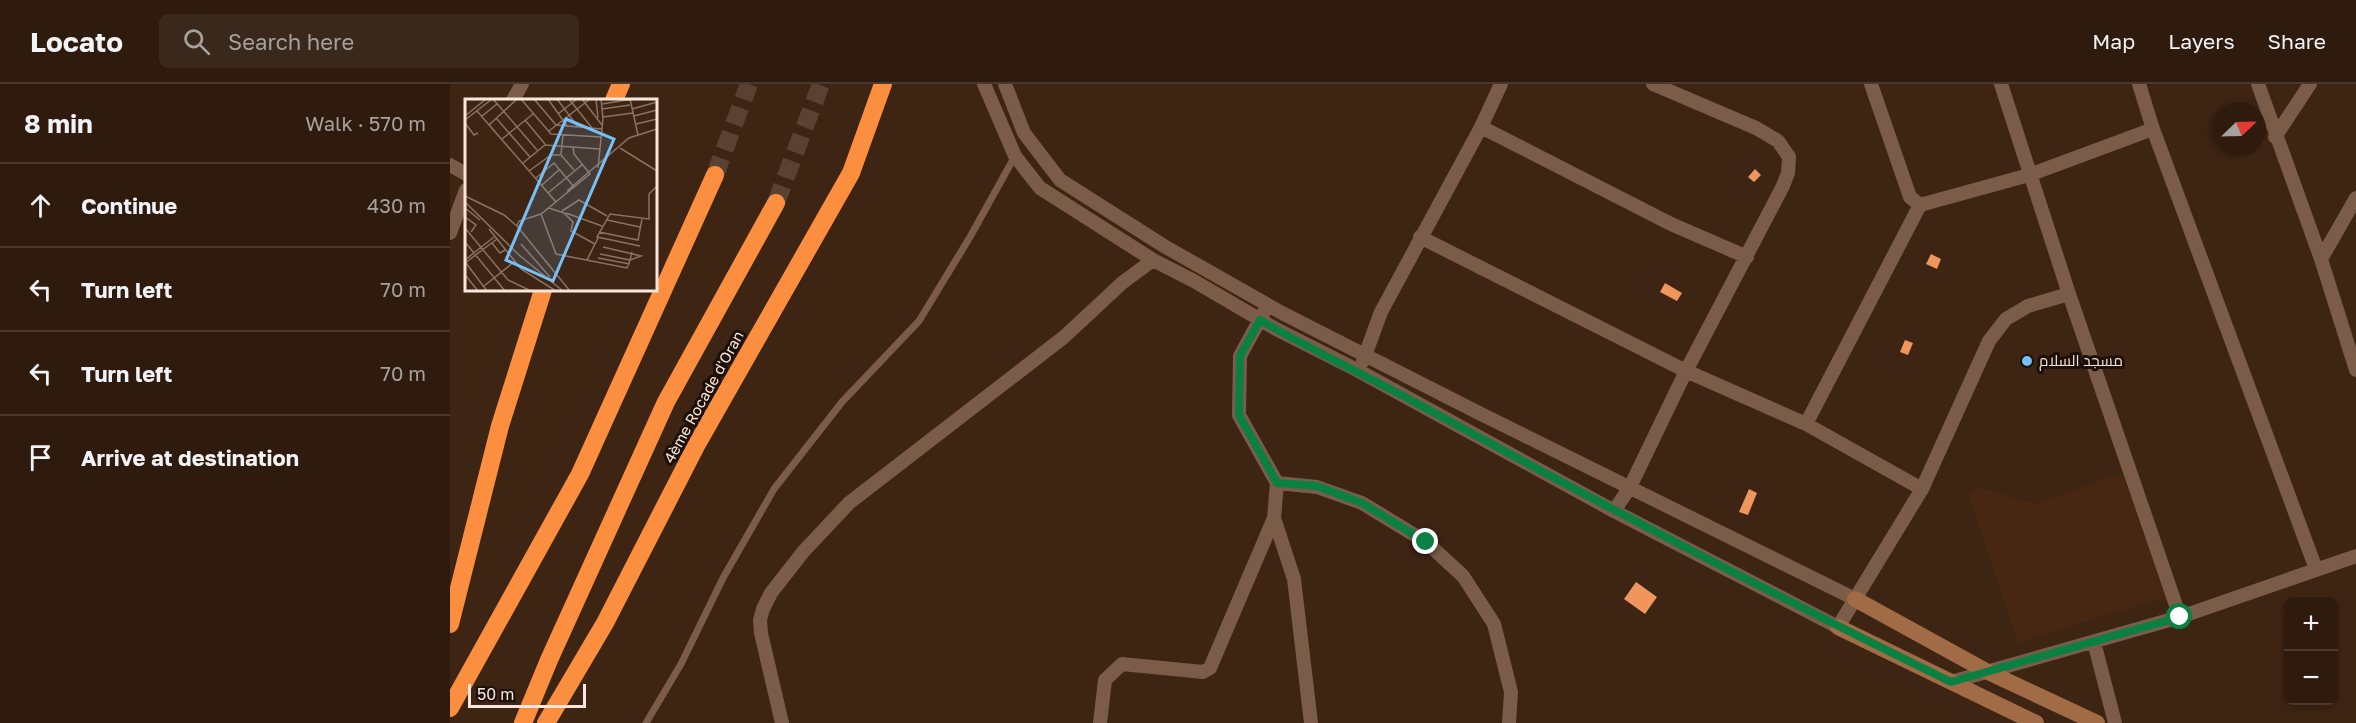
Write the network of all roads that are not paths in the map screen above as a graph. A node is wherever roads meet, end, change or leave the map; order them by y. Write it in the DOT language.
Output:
graph roads {
  1 [pos="522,84"];
  2 [pos="621,84"];
  3 [pos="883,84"];
  4 [pos="984,84"];
  5 [pos="1005,84"];
  6 [pos="1501,84"];
  7 [pos="1653,84"];
  8 [pos="1872,84"];
  9 [pos="2001,84"];
  10 [pos="2139,84"];
  11 [pos="2258,84"];
  12 [pos="2310,84"];
  13 [pos="514,99"];
  14 [pos="614,99"];
  15 [pos="1481,127"];
  16 [pos="2153,129"];
  17 [pos="1024,133"];
  18 [pos="2275,137"];
  19 [pos="1012,150"];
  20 [pos="450,165"];
  21 [pos="465,173"];
  22 [pos="715,175"];
  23 [pos="2029,175"];
  24 [pos="465,193"];
  25 [pos="2356,198"];
  26 [pos="776,203"];
  27 [pos="1920,205"];
  28 [pos="450,233"];
  29 [pos="1420,237"];
  30 [pos="1747,257"];
  31 [pos="1153,260"];
  32 [pos="2321,260"];
  33 [pos="543,291"];
  34 [pos="2069,294"];
  35 [pos="1269,306"];
  36 [pos="1260,320"];
  37 [pos="1366,355"];
  38 [pos="1357,370"];
  39 [pos="2356,370"];
  40 [pos="1686,371"];
  41 [pos="1806,424"];
  42 [pos="1277,483"];
  43 [pos="1630,487"];
  44 [pos="1922,489"];
  45 [pos="1614,511"];
  46 [pos="1274,518"];
  47 [pos="2356,556"];
  48 [pos="2316,569"];
  49 [pos="1855,599"];
  50 [pos="2180,617"];
  51 [pos="450,624"];
  52 [pos="1838,627"];
  53 [pos="2094,642"];
  54 [pos="1986,671"];
  55 [pos="1951,682"];
  56 [pos="450,708"];
  57 [pos="523,723"];
  58 [pos="546,723"];
  59 [pos="646,723"];
  60 [pos="782,723"];
  61 [pos="1100,723"];
  62 [pos="1311,723"];
  63 [pos="1509,723"];
  64 [pos="2036,723"];
  65 [pos="2097,723"];
  66 [pos="2115,723"];
  1 -- 13 [label="street"];
  2 -- 14 [label="highway"];
  3 -- 58 [label="highway, 4ème Rocade d'Oran"];
  4 -- 19 [label="street"];
  5 -- 17 [label="street"];
  6 -- 15 [label="street"];
  7 -- 30 [label="street"];
  8 -- 27 [label="street"];
  9 -- 23 [label="street"];
  10 -- 16 [label="street"];
  11 -- 18 [label="street"];
  12 -- 18 [label="street"];
  15 -- 29 [label="street"];
  15 -- 30 [label="street"];
  16 -- 23 [label="street"];
  16 -- 48 [label="street"];
  17 -- 19 [label="street"];
  17 -- 35 [label="street"];
  18 -- 32 [label="street"];
  19 -- 31 [label="street"];
  19 -- 59 [label="lane"];
  20 -- 21 [label="street"];
  22 -- 56 [label="highway"];
  23 -- 27 [label="street"];
  23 -- 34 [label="street"];
  24 -- 28 [label="street"];
  25 -- 32 [label="street"];
  26 -- 57 [label="highway"];
  27 -- 41 [label="street"];
  29 -- 37 [label="street"];
  29 -- 40 [label="street"];
  30 -- 40 [label="street"];
  31 -- 36 [label="street"];
  31 -- 60 [label="street"];
  32 -- 39 [label="street"];
  33 -- 51 [label="highway"];
  34 -- 44 [label="street"];
  34 -- 50 [label="street"];
  35 -- 36 [label="street"];
  35 -- 37 [label="street"];
  36 -- 38 [label="street"];
  36 -- 42 [label="street"];
  37 -- 38 [label="street"];
  37 -- 43 [label="street"];
  38 -- 45 [label="street"];
  40 -- 41 [label="street"];
  40 -- 43 [label="street"];
  41 -- 44 [label="street"];
  42 -- 46 [label="street"];
  42 -- 63 [label="street"];
  43 -- 45 [label="street"];
  43 -- 49 [label="street"];
  44 -- 49 [label="street"];
  45 -- 52 [label="street"];
  46 -- 61 [label="street"];
  46 -- 62 [label="street"];
  47 -- 48 [label="street"];
  48 -- 50 [label="street"];
  49 -- 52 [label="street"];
  49 -- 54 [label="main road"];
  50 -- 53 [label="street"];
  52 -- 55 [label="main road"];
  53 -- 54 [label="street"];
  53 -- 66 [label="street"];
  54 -- 55 [label="street"];
  54 -- 65 [label="main road"];
  55 -- 64 [label="main road"];
}
